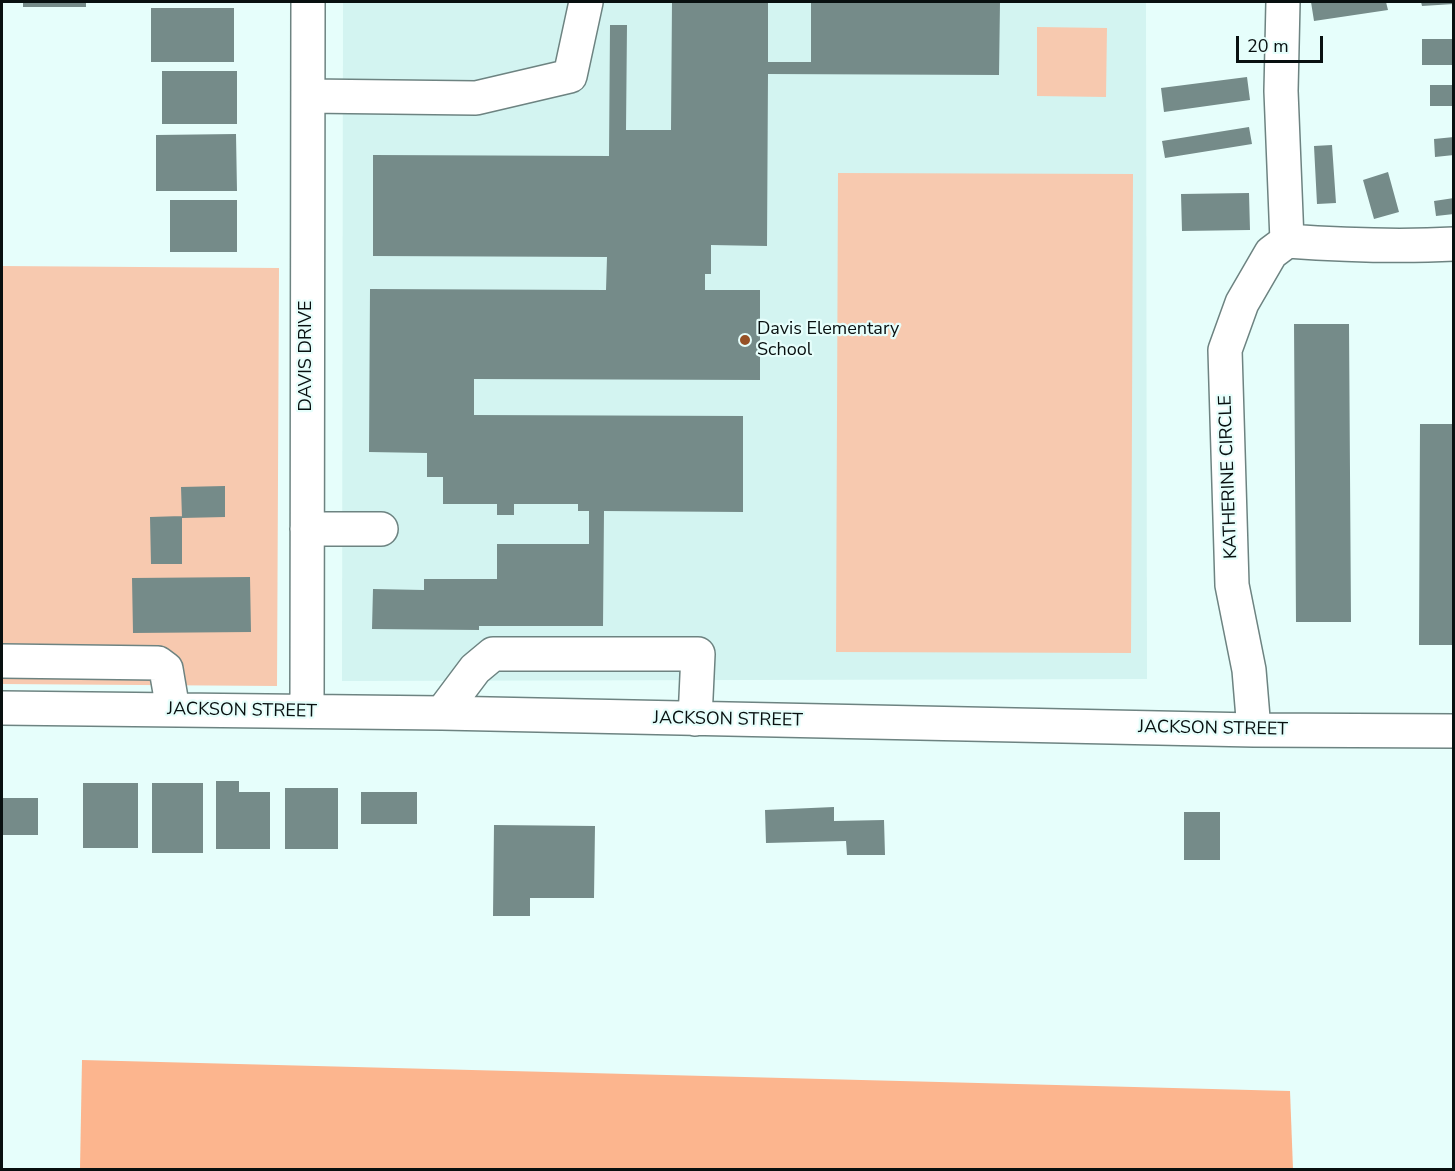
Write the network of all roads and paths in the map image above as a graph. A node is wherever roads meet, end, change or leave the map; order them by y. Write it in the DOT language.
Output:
graph roads {
  1 [pos="308,2"];
  2 [pos="586,2"];
  3 [pos="1283,2"];
  4 [pos="308,96"];
  5 [pos="1287,241"];
  6 [pos="1454,244"];
  7 [pos="307,528"];
  8 [pos="381,528"];
  9 [pos="2,661"];
  10 [pos="2,708"];
  11 [pos="173,710"];
  12 [pos="307,711"];
  13 [pos="442,713"];
  14 [pos="695,719"];
  15 [pos="1254,730"];
  16 [pos="1454,731"];
  1 -- 4 [label="street, DAVIS DRIVE"];
  2 -- 4 [label="street"];
  3 -- 5 [label="street"];
  4 -- 7 [label="street, DAVIS DRIVE"];
  5 -- 6 [label="street"];
  5 -- 15 [label="street, KATHERINE CIRCLE"];
  7 -- 8 [label="street"];
  7 -- 12 [label="street, DAVIS DRIVE"];
  9 -- 11 [label="street"];
  10 -- 11 [label="street, JACKSON STREET"];
  11 -- 12 [label="street, JACKSON STREET"];
  12 -- 13 [label="street, JACKSON STREET"];
  13 -- 14 [label="street, JACKSON STREET"];
  13 -- 14 [label="street"];
  14 -- 15 [label="street, JACKSON STREET"];
  15 -- 16 [label="street, JACKSON STREET"];
}
